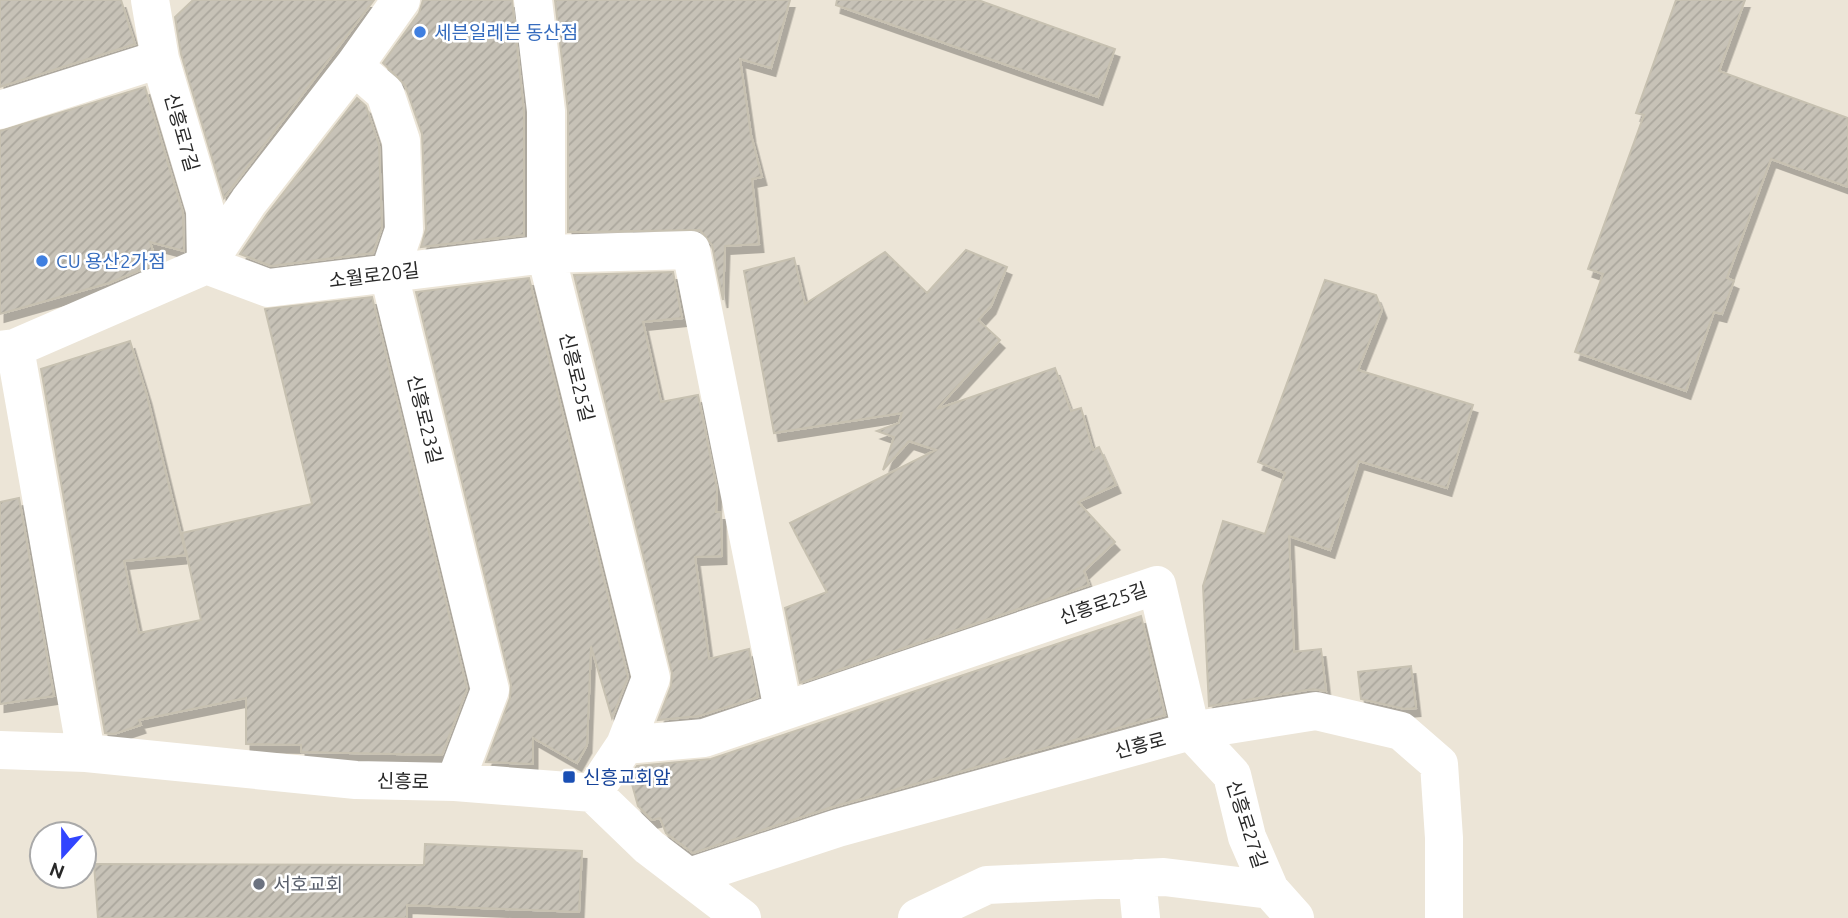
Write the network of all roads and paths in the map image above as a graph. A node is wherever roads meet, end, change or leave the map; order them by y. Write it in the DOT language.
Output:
graph roads {
  1 [pos="150,0"];
  2 [pos="401,0"];
  3 [pos="533,0"];
  4 [pos="160,59"];
  5 [pos="354,66"];
  6 [pos="0,110"];
  7 [pos="546,254"];
  8 [pos="206,265"];
  9 [pos="389,274"];
  10 [pos="7,349"];
  11 [pos="783,710"];
  12 [pos="1191,731"];
  13 [pos="625,745"];
  14 [pos="0,750"];
  15 [pos="86,753"];
  16 [pos="455,782"];
  17 [pos="593,793"];
  18 [pos="689,877"];
  19 [pos="1137,878"];
  20 [pos="1270,890"];
  21 [pos="742,918"];
  22 [pos="917,918"];
  23 [pos="1141,918"];
  24 [pos="1295,918"];
  25 [pos="1444,918"];
  1 -- 4 [label="street, 신흥로7길"];
  2 -- 5 [label="street"];
  3 -- 7 [label="street, 신흥로25길"];
  4 -- 6 [label="street"];
  4 -- 8 [label="street, 신흥로7길"];
  5 -- 8 [label="street"];
  5 -- 9 [label="street"];
  7 -- 9 [label="street, 소월로20길"];
  7 -- 11 [label="street, 소월로20길"];
  7 -- 13 [label="street, 신흥로25길"];
  8 -- 9 [label="street, 소월로20길"];
  8 -- 10 [label="street"];
  9 -- 16 [label="street, 신흥로23길"];
  10 -- 15 [label="street"];
  11 -- 12 [label="street, 신흥로25길"];
  11 -- 13 [label="street, 신흥로25길"];
  12 -- 18 [label="street, 신흥로"];
  12 -- 20 [label="street, 신흥로27길"];
  12 -- 25 [label="street, 신흥로"];
  13 -- 17 [label="street, 신흥로25길"];
  14 -- 15 [label="street, 신흥로"];
  15 -- 16 [label="street, 신흥로"];
  16 -- 17 [label="street, 신흥로"];
  17 -- 18 [label="street"];
  18 -- 21 [label="street"];
  19 -- 20 [label="street"];
  19 -- 22 [label="street"];
  19 -- 23 [label="street"];
  20 -- 24 [label="street"];
}
